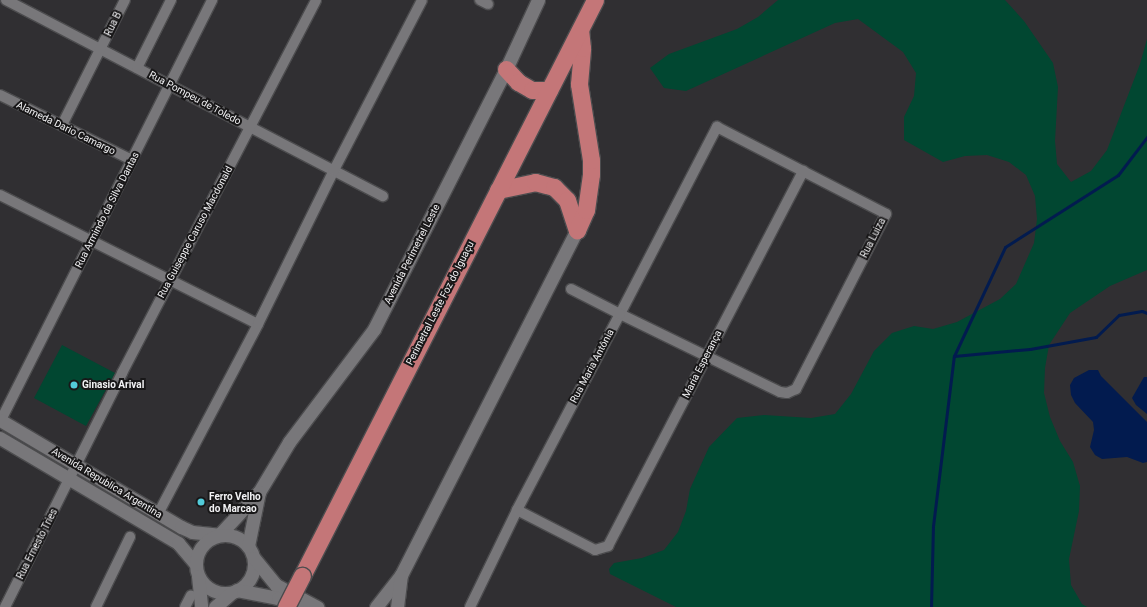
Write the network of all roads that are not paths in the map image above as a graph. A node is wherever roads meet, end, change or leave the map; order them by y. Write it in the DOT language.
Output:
graph roads {
  1 [pos="6,0"];
  2 [pos="125,0"];
  3 [pos="171,0"];
  4 [pos="212,0"];
  5 [pos="316,0"];
  6 [pos="422,0"];
  7 [pos="538,0"];
  8 [pos="595,0"];
  9 [pos="580,29"];
  10 [pos="101,49"];
  11 [pos="137,68"];
  12 [pos="506,69"];
  13 [pos="171,85"];
  14 [pos="549,90"];
  15 [pos="0,95"];
  16 [pos="62,125"];
  17 [pos="250,127"];
  18 [pos="717,127"];
  19 [pos="132,160"];
  20 [pos="334,170"];
  21 [pos="802,171"];
  22 [pos="498,190"];
  23 [pos="0,195"];
  24 [pos="383,196"];
  25 [pos="577,230"];
  26 [pos="91,242"];
  27 [pos="170,279"];
  28 [pos="571,289"];
  29 [pos="620,314"];
  30 [pos="258,324"];
  31 [pos="706,356"];
  32 [pos="0,420"];
  33 [pos="0,438"];
  34 [pos="77,466"];
  35 [pos="70,481"];
  36 [pos="259,492"];
  37 [pos="517,510"];
  38 [pos="158,514"];
  39 [pos="219,535"];
  40 [pos="130,537"];
  41 [pos="248,546"];
  42 [pos="254,558"];
  43 [pos="195,563"];
  44 [pos="401,575"];
  45 [pos="198,576"];
  46 [pos="234,591"];
  47 [pos="191,595"];
  48 [pos="5,607"];
  49 [pos="96,607"];
  50 [pos="185,607"];
  51 [pos="201,607"];
  52 [pos="215,607"];
  53 [pos="286,607"];
  54 [pos="298,607"];
  55 [pos="317,607"];
  56 [pos="376,607"];
  57 [pos="397,607"];
  58 [pos="470,607"];
  1 -- 10 [label="street, Rua Pompeu de Toledo"];
  2 -- 10 [label="street, Rua B"];
  3 -- 11 [label="street"];
  4 -- 13 [label="street, Rua Armindo da Silva Dantas"];
  5 -- 17 [label="street, Rua Guiseppe Caruso Macdonald"];
  6 -- 20 [label="street"];
  7 -- 12 [label="street, Avenida Perimetrel Leste"];
  8 -- 9 [label="highway, Perimetral Leste Foz do Iguaçu"];
  9 -- 14 [label="highway, Perimetral Leste Foz do Iguaçu"];
  9 -- 25 [label="highway"];
  10 -- 11 [label="street, Rua Pompeu de Toledo"];
  10 -- 16 [label="street, Rua B"];
  11 -- 13 [label="street, Rua Pompeu de Toledo"];
  12 -- 14 [label="highway"];
  12 -- 36 [label="street, Avenida Perimetrel Leste"];
  13 -- 17 [label="street, Rua Pompeu de Toledo"];
  13 -- 19 [label="street, Rua Armindo da Silva Dantas"];
  14 -- 22 [label="highway, Perimetral Leste Foz do Iguaçu"];
  15 -- 16 [label="street, Alameda Dario Camargo"];
  16 -- 19 [label="street, Alameda Dario Camargo"];
  17 -- 20 [label="street, Rua Pompeu de Toledo"];
  17 -- 27 [label="street, Rua Guiseppe Caruso Macdonald"];
  18 -- 21 [label="street, Rua Luiza"];
  18 -- 29 [label="street, Rua Maria Antônia"];
  19 -- 26 [label="street, Rua Armindo da Silva Dantas"];
  20 -- 24 [label="street, Rua Pompeu de Toledo"];
  20 -- 30 [label="street"];
  21 -- 31 [label="street, Maria Esperança"];
  21 -- 31 [label="street, Rua Luiza"];
  22 -- 25 [label="highway"];
  22 -- 53 [label="highway, Perimetral Leste Foz do Iguaçu, bridge"];
  23 -- 26 [label="street"];
  25 -- 44 [label="street"];
  26 -- 27 [label="street"];
  26 -- 32 [label="street, Rua Armindo da Silva Dantas"];
  27 -- 30 [label="street"];
  27 -- 34 [label="street, Rua Guiseppe Caruso Macdonald"];
  28 -- 29 [label="street"];
  29 -- 31 [label="street"];
  29 -- 37 [label="street, Rua Maria Antônia"];
  30 -- 38 [label="street"];
  31 -- 37 [label="street, Maria Esperança"];
  32 -- 34 [label="street, Avenida Republica Argentina"];
  33 -- 35 [label="street, Avenida Republica Argentina"];
  34 -- 35 [label="street, Rua Guiseppe Caruso Macdonald"];
  34 -- 38 [label="street, Avenida Republica Argentina"];
  35 -- 43 [label="street, Avenida Republica Argentina"];
  35 -- 48 [label="street, Rua Ernesto Tries"];
  36 -- 39 [label="street, Avenida Perimetrel Leste"];
  36 -- 41 [label="street, Avenida Perimetrel Leste"];
  37 -- 58 [label="street, Rua Maria Antônia"];
  38 -- 39 [label="street, Avenida Republica Argentina"];
  39 -- 41 [label="street"];
  39 -- 43 [label="street"];
  40 -- 49 [label="street"];
  41 -- 42 [label="street"];
  42 -- 46 [label="street"];
  42 -- 55 [label="street"];
  43 -- 45 [label="street"];
  44 -- 56 [label="street"];
  44 -- 57 [label="street"];
  45 -- 46 [label="street"];
  45 -- 51 [label="street"];
  46 -- 52 [label="street"];
  46 -- 54 [label="street"];
  47 -- 50 [label="street"];
}
